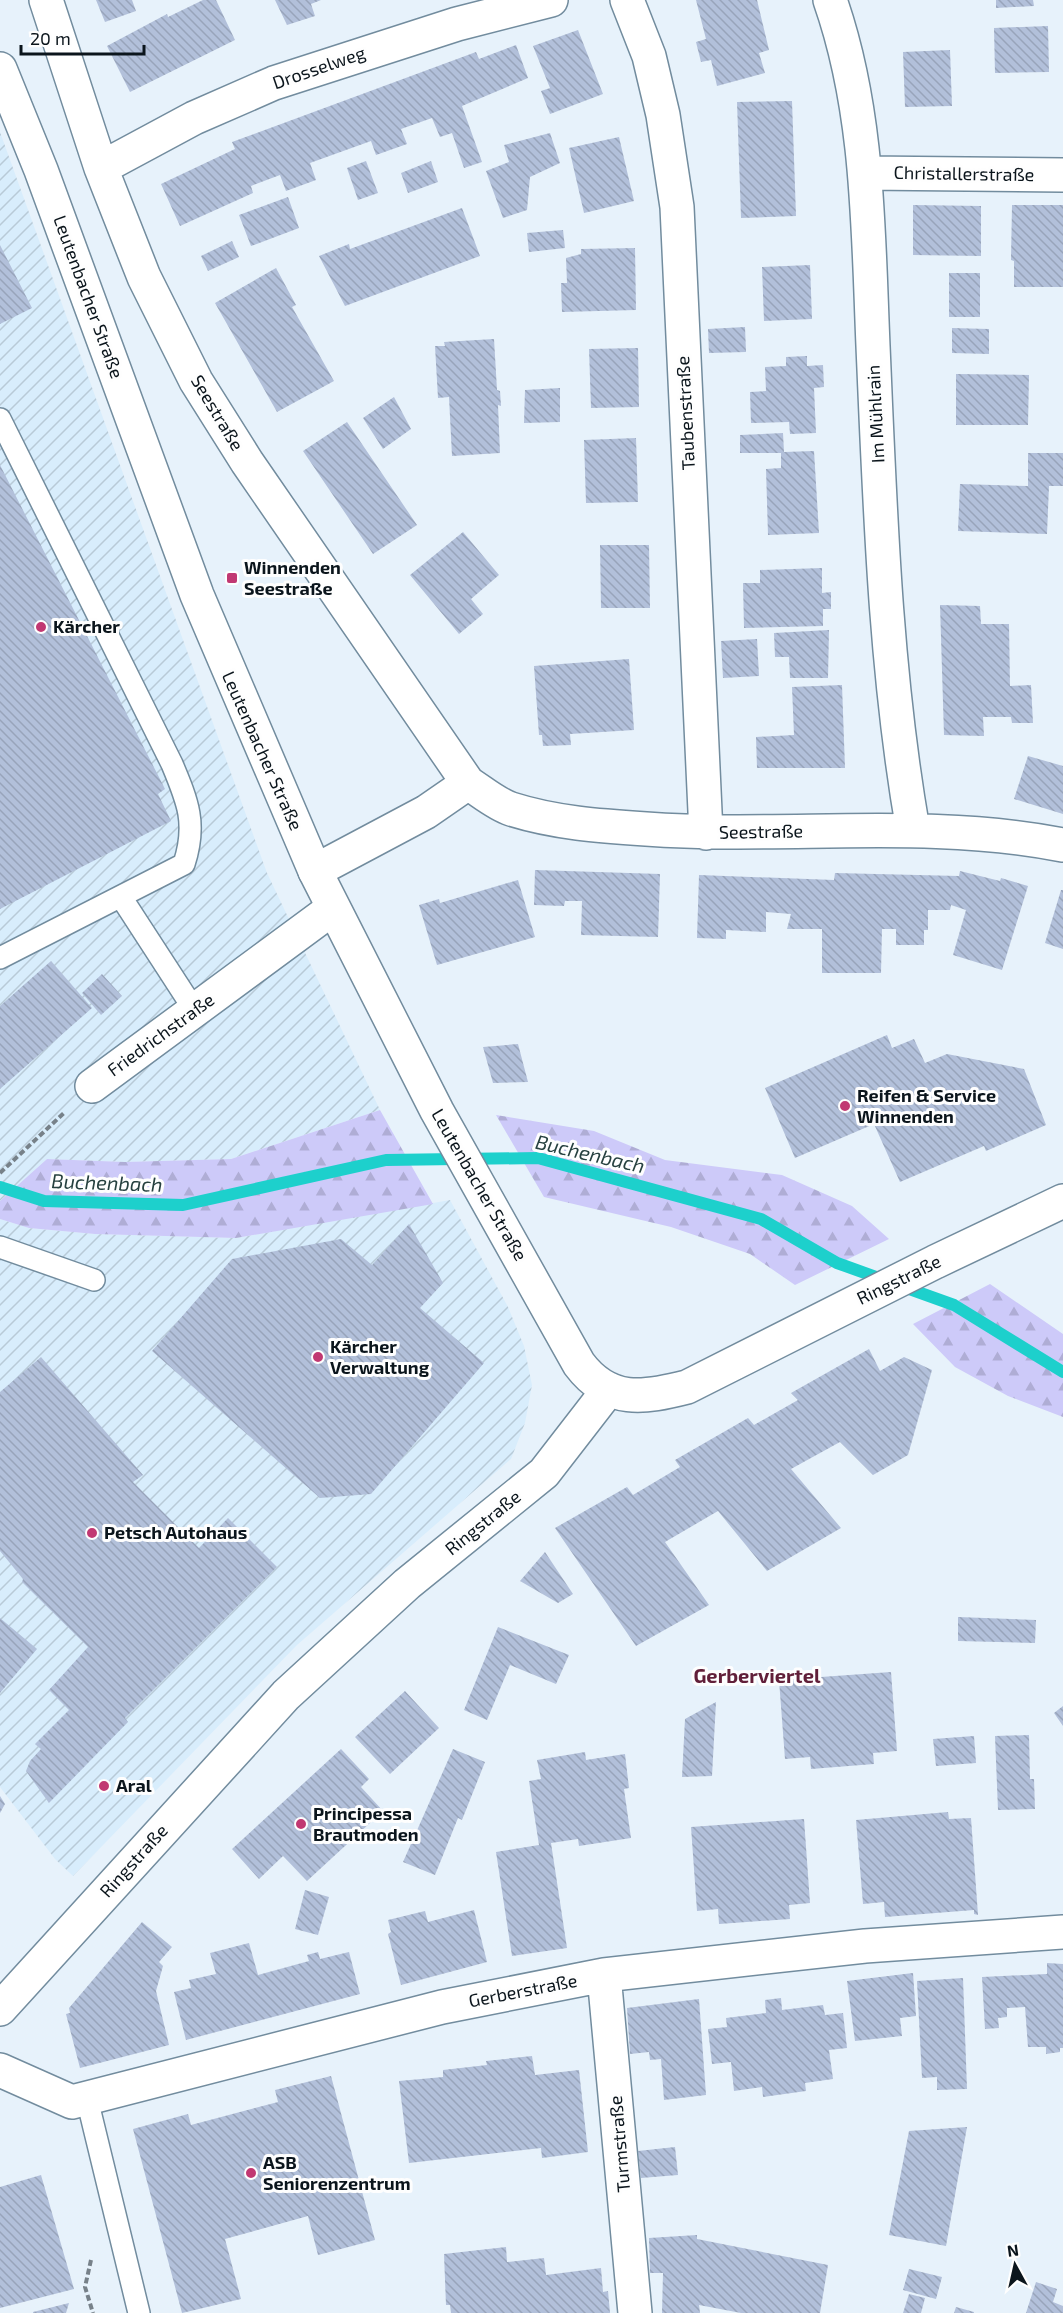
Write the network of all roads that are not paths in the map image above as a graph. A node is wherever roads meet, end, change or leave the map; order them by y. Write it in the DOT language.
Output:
graph roads {
  1 [pos="46,0"];
  2 [pos="550,0"];
  3 [pos="627,0"];
  4 [pos="830,0"];
  5 [pos="0,69"];
  6 [pos="101,168"];
  7 [pos="865,173"];
  8 [pos="1063,175"];
  9 [pos="0,419"];
  10 [pos="468,783"];
  11 [pos="912,830"];
  12 [pos="706,833"];
  13 [pos="1063,845"];
  14 [pos="315,871"];
  15 [pos="121,897"];
  16 [pos="332,909"];
  17 [pos="0,958"];
  18 [pos="195,1011"];
  19 [pos="92,1086"];
  20 [pos="1063,1201"];
  21 [pos="0,1247"];
  22 [pos="94,1280"];
  23 [pos="609,1389"];
  24 [pos="1063,1932"];
  25 [pos="604,1975"];
  26 [pos="0,2009"];
  27 [pos="0,2070"];
  28 [pos="87,2099"];
  29 [pos="139,2313"];
  30 [pos="635,2313"];
  1 -- 6 [label="street, Seestraße"];
  2 -- 6 [label="street, Drosselweg"];
  3 -- 12 [label="street, Taubenstraße"];
  4 -- 7 [label="street, Im Mühlrain"];
  5 -- 14 [label="street, Leutenbacher Straße"];
  6 -- 10 [label="street, Seestraße"];
  7 -- 8 [label="street, Christallerstraße"];
  7 -- 11 [label="street, Im Mühlrain"];
  9 -- 15 [label="lane"];
  10 -- 12 [label="street, Seestraße"];
  10 -- 14 [label="street"];
  11 -- 12 [label="street, Seestraße"];
  11 -- 13 [label="street, Seestraße"];
  14 -- 16 [label="street, Leutenbacher Straße"];
  15 -- 17 [label="lane"];
  15 -- 18 [label="lane"];
  16 -- 18 [label="street, Friedrichstraße"];
  16 -- 23 [label="street, Leutenbacher Straße"];
  18 -- 19 [label="street, Friedrichstraße"];
  20 -- 23 [label="street, Ringstraße"];
  21 -- 22 [label="lane"];
  23 -- 26 [label="street, Ringstraße"];
  24 -- 25 [label="street, Gerberstraße"];
  25 -- 28 [label="street, Gerberstraße"];
  25 -- 30 [label="street, Turmstraße"];
  27 -- 28 [label="street, Gerberstraße"];
  28 -- 29 [label="lane"];
}
